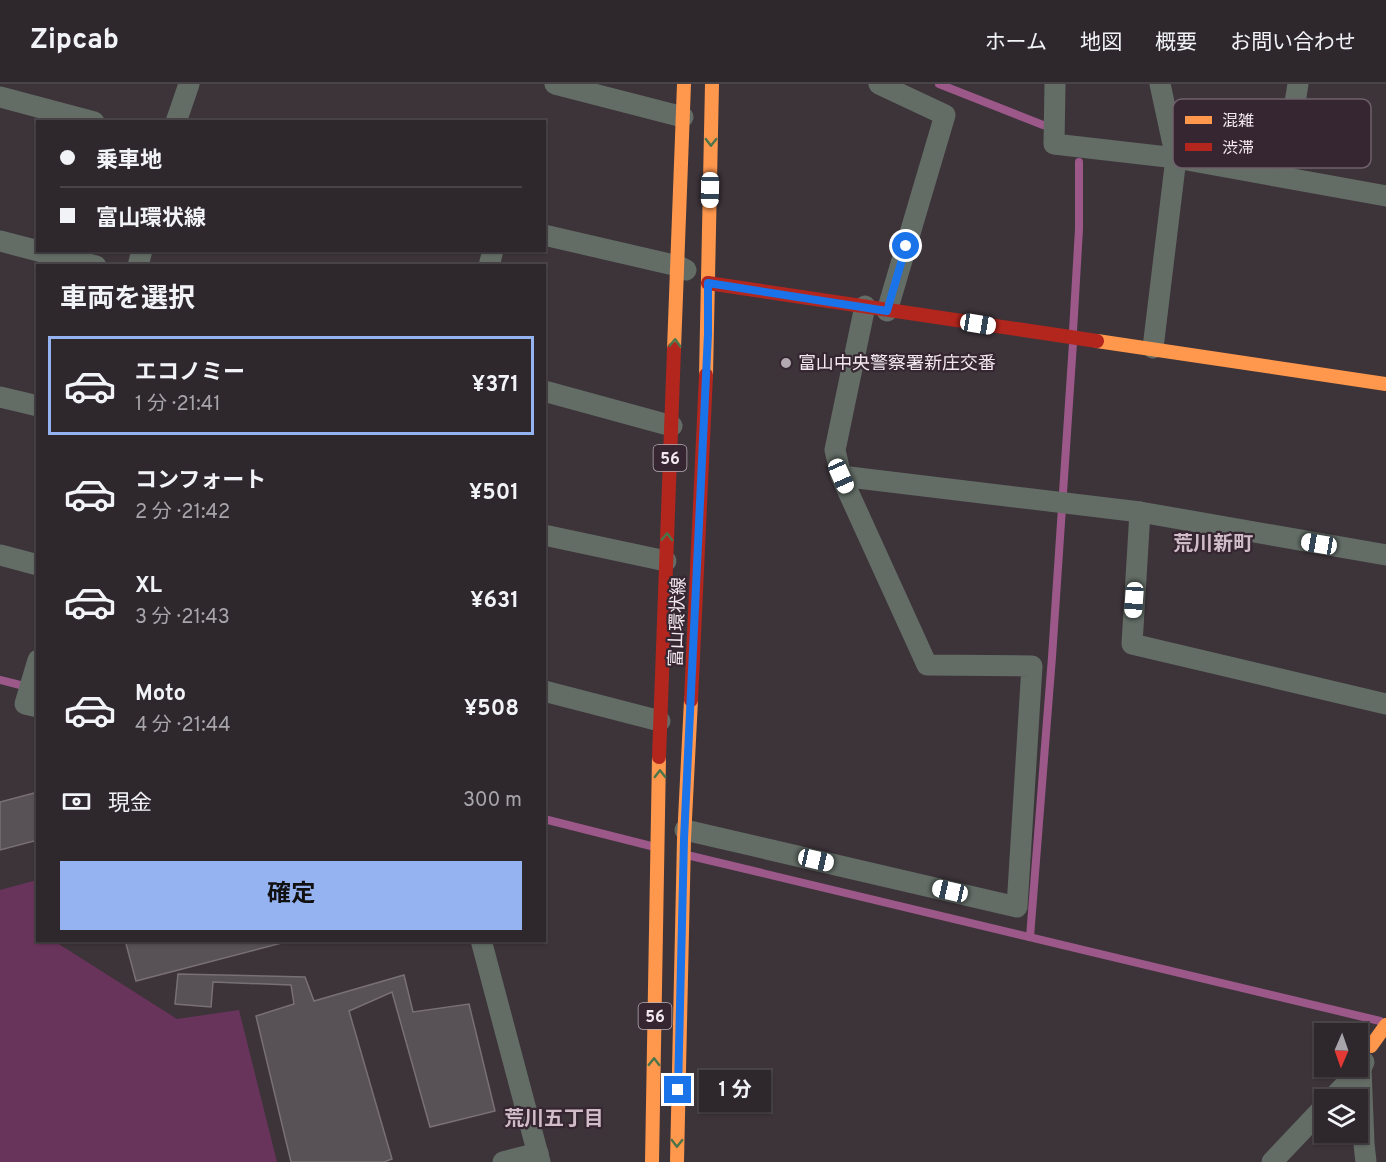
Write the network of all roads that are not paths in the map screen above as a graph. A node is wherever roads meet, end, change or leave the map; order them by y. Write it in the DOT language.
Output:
graph roads {
  1 [pos="189,84"];
  2 [pos="555,84"];
  3 [pos="684,84"];
  4 [pos="712,84"];
  5 [pos="879,84"];
  6 [pos="1055,84"];
  7 [pos="1160,84"];
  8 [pos="1298,84"];
  9 [pos="0,97"];
  10 [pos="1296,99"];
  11 [pos="683,117"];
  12 [pos="86,120"];
  13 [pos="177,120"];
  14 [pos="1173,144"];
  15 [pos="1173,158"];
  16 [pos="1175,168"];
  17 [pos="1232,168"];
  18 [pos="1284,168"];
  19 [pos="1283,177"];
  20 [pos="1386,196"];
  21 [pos="546,235"];
  22 [pos="0,241"];
  23 [pos="36,250"];
  24 [pos="42,252"];
  25 [pos="88,264"];
  26 [pos="678,266"];
  27 [pos="708,283"];
  28 [pos="865,306"];
  29 [pos="887,311"];
  30 [pos="1153,348"];
  31 [pos="1386,384"];
  32 [pos="546,391"];
  33 [pos="0,398"];
  34 [pos="36,406"];
  35 [pos="672,426"];
  36 [pos="841,476"];
  37 [pos="1140,512"];
  38 [pos="546,535"];
  39 [pos="0,555"];
  40 [pos="1386,555"];
  41 [pos="666,561"];
  42 [pos="36,564"];
  43 [pos="36,667"];
  44 [pos="546,692"];
  45 [pos="1386,704"];
  46 [pos="36,706"];
  47 [pos="660,721"];
  48 [pos="685,835"];
  49 [pos="482,942"];
  50 [pos="1386,1025"];
  51 [pos="1371,1046"];
  52 [pos="1368,1053"];
  53 [pos="1353,1077"];
  54 [pos="1361,1077"];
  55 [pos="1341,1089"];
  56 [pos="1314,1118"];
  57 [pos="539,1158"];
  58 [pos="503,1162"];
  59 [pos="652,1162"];
  60 [pos="677,1162"];
  61 [pos="1272,1162"];
  62 [pos="1366,1162"];
  1 -- 13 [label="street"];
  2 -- 11 [label="street"];
  3 -- 11 [label="main road, 富山環状線 / 56"];
  4 -- 27 [label="main road, 富山環状線 / 56, one-way"];
  5 -- 29 [label="street"];
  6 -- 15 [label="street"];
  7 -- 14 [label="street"];
  8 -- 10 [label="street"];
  9 -- 12 [label="street"];
  11 -- 26 [label="main road, 富山環状線 / 56"];
  16 -- 30 [label="street"];
  17 -- 19 [label="street"];
  18 -- 19 [label="street"];
  19 -- 20 [label="street"];
  21 -- 26 [label="street"];
  22 -- 23 [label="street"];
  24 -- 25 [label="street"];
  26 -- 27 [label="street"];
  35 -- 26 [label="main road, 富山環状線 / 56, one-way"];
  27 -- 28 [label="main road"];
  27 -- 48 [label="main road, 富山環状線 / 56"];
  28 -- 29 [label="main road"];
  28 -- 36 [label="street"];
  29 -- 30 [label="main road"];
  30 -- 31 [label="main road"];
  32 -- 35 [label="street"];
  33 -- 34 [label="street"];
  41 -- 35 [label="main road, 富山環状線 / 56, one-way"];
  36 -- 37 [label="street"];
  36 -- 48 [label="street"];
  37 -- 40 [label="street"];
  37 -- 45 [label="street"];
  38 -- 41 [label="street"];
  39 -- 42 [label="street"];
  41 -- 47 [label="main road, 富山環状線 / 56"];
  43 -- 46 [label="street"];
  44 -- 47 [label="street"];
  59 -- 47 [label="main road, 富山環状線 / 56, one-way"];
  48 -- 60 [label="main road, 富山環状線 / 56, one-way"];
  49 -- 57 [label="street"];
  50 -- 51 [label="main road"];
  51 -- 52 [label="street"];
  53 -- 55 [label="street"];
  54 -- 62 [label="street"];
  56 -- 61 [label="street"];
  57 -- 58 [label="street"];
}
